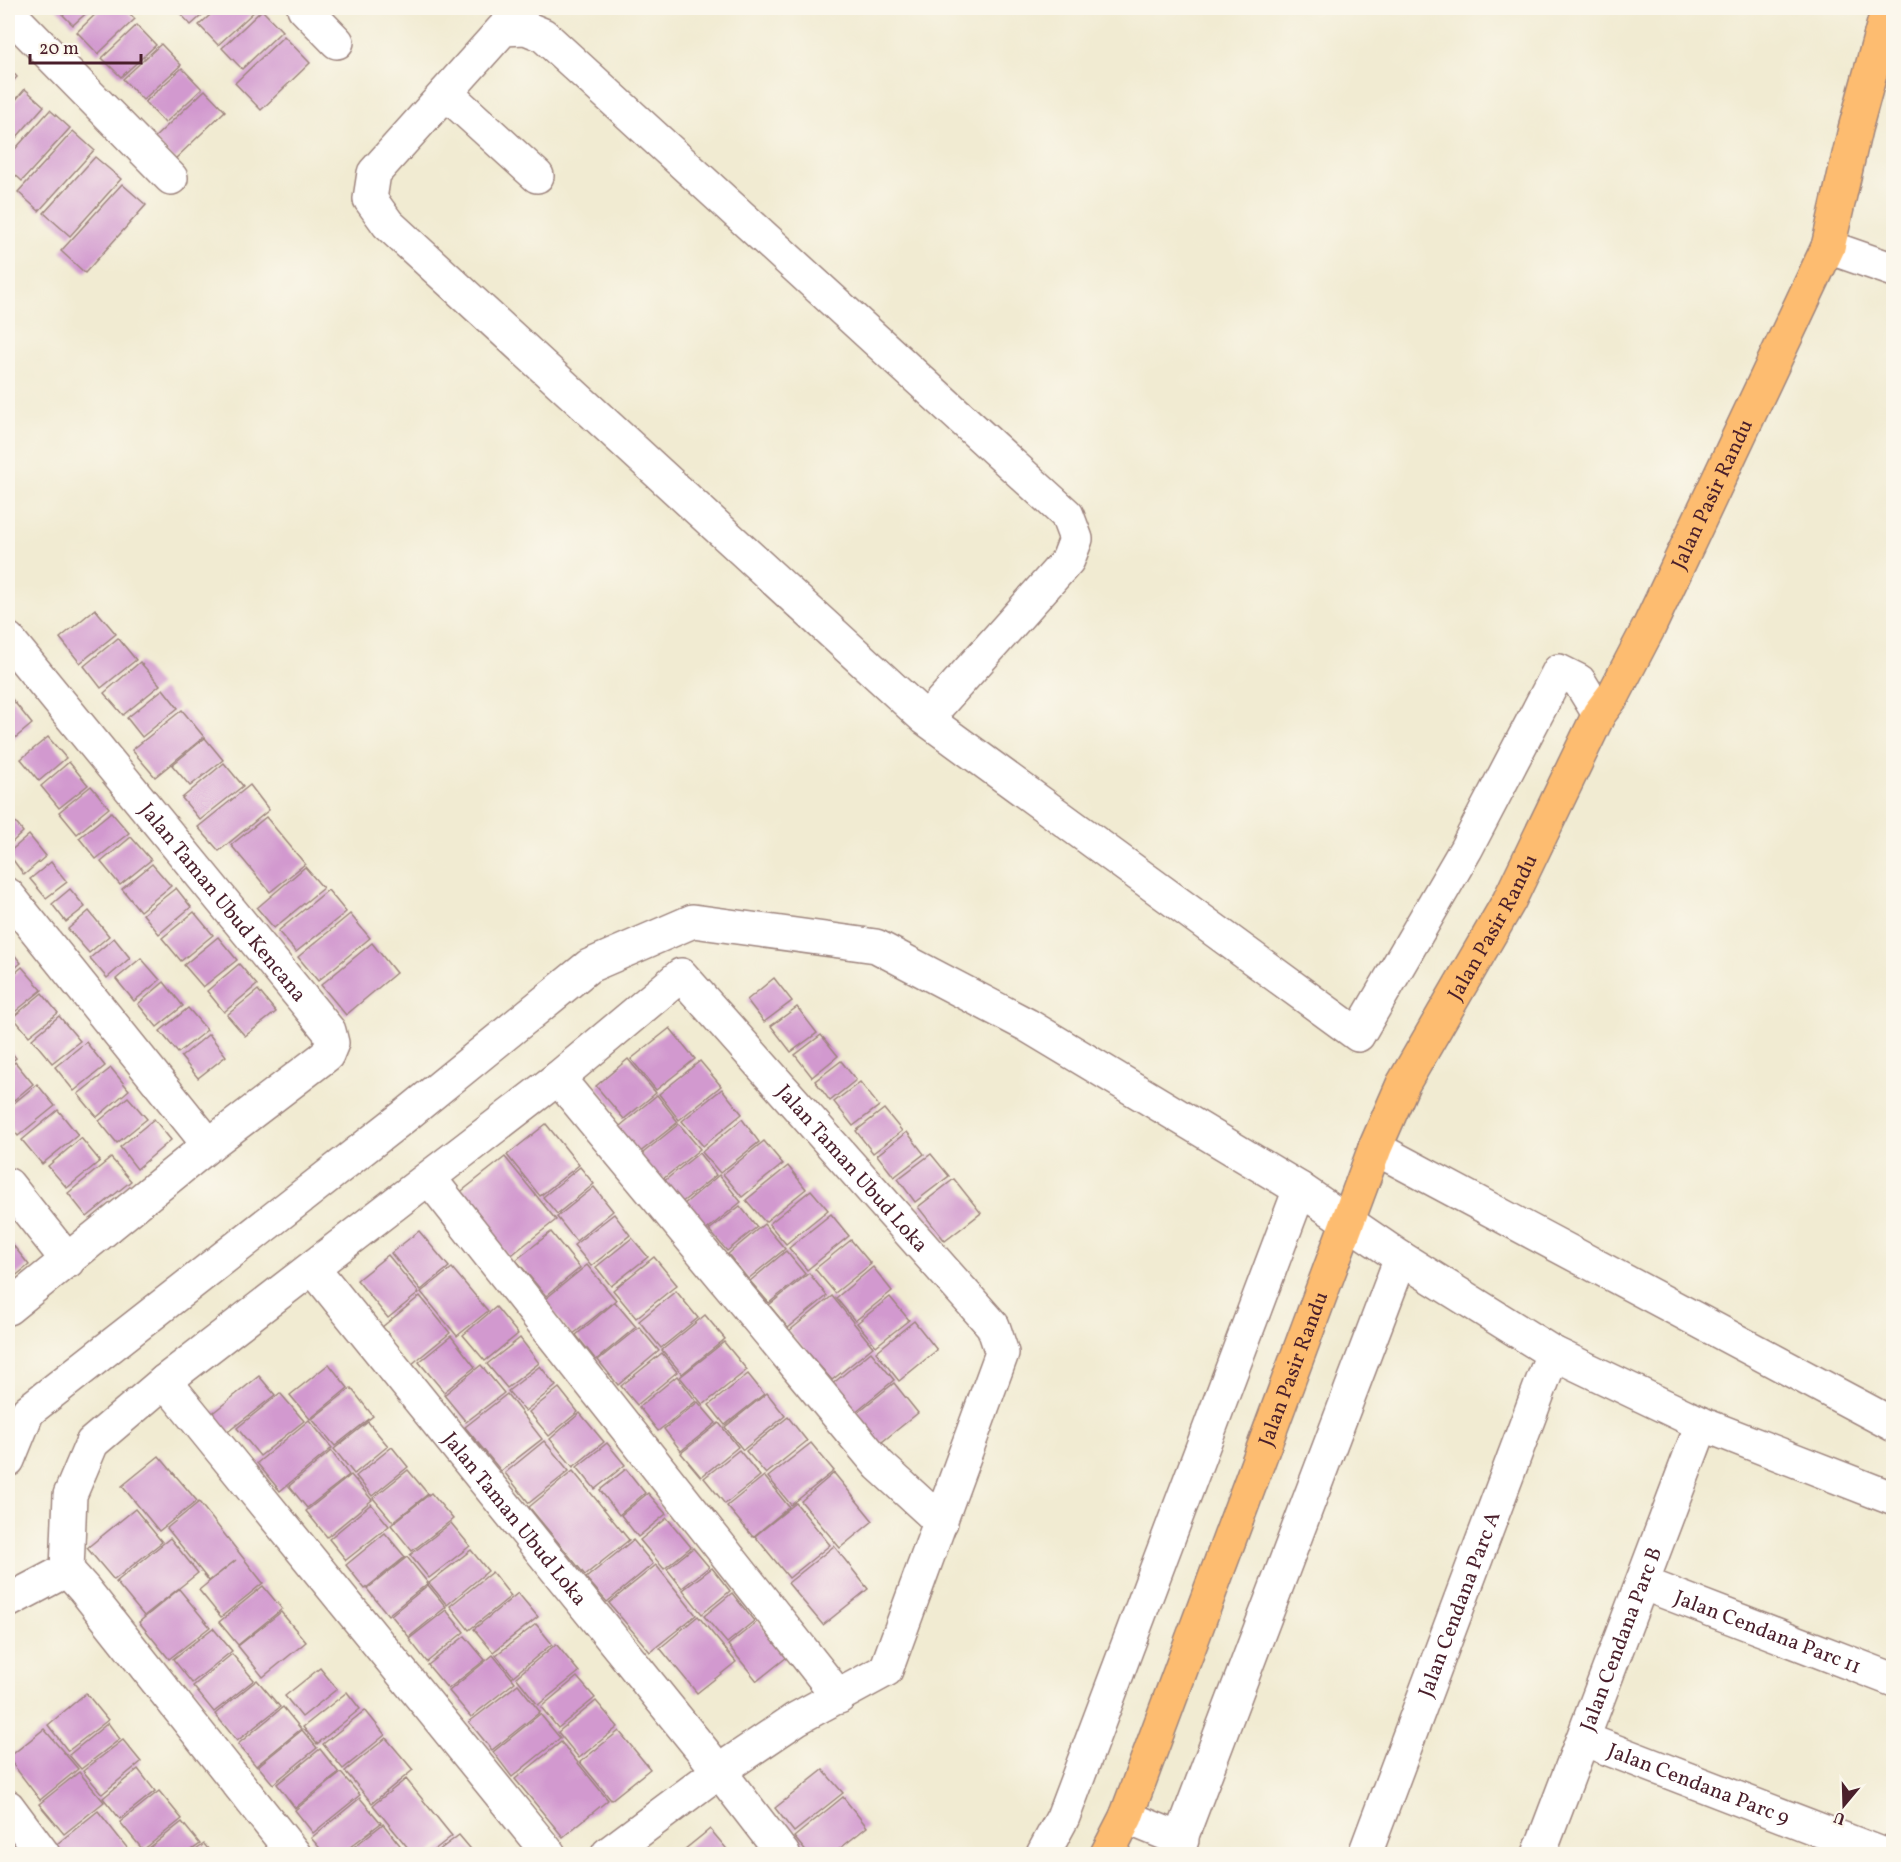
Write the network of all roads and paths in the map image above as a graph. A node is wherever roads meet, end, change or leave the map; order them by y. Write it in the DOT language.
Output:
graph roads {
  1 [pos="304,8"];
  2 [pos="8,12"];
  3 [pos="1889,20"];
  4 [pos="337,42"];
  5 [pos="446,93"];
  6 [pos="537,177"];
  7 [pos="171,178"];
  8 [pos="1828,247"];
  9 [pos="1893,270"];
  10 [pos="8,639"];
  11 [pos="1599,714"];
  12 [pos="926,719"];
  13 [pos="8,895"];
  14 [pos="558,1078"];
  15 [pos="209,1145"];
  16 [pos="1375,1148"];
  17 [pos="429,1178"];
  18 [pos="8,1185"];
  19 [pos="1300,1189"];
  20 [pos="1348,1219"];
  21 [pos="1401,1258"];
  22 [pos="68,1261"];
  23 [pos="313,1268"];
  24 [pos="8,1308"];
  25 [pos="1553,1353"];
  26 [pos="165,1381"];
  27 [pos="18,1411"];
  28 [pos="1702,1424"];
  29 [pos="1893,1425"];
  30 [pos="8,1461"];
  31 [pos="1893,1498"];
  32 [pos="941,1522"];
  33 [pos="67,1570"];
  34 [pos="1642,1582"];
  35 [pos="8,1601"];
  36 [pos="1893,1680"];
  37 [pos="839,1697"];
  38 [pos="1583,1740"];
  39 [pos="719,1771"];
  40 [pos="8,1807"];
  41 [pos="1126,1817"];
  42 [pos="1179,1847"];
  43 [pos="43,1854"];
  44 [pos="294,1854"];
  45 [pos="549,1854"];
  46 [pos="608,1854"];
  47 [pos="783,1854"];
  48 [pos="1043,1854"];
  49 [pos="1107,1854"];
  50 [pos="1365,1854"];
  51 [pos="1539,1854"];
  52 [pos="1882,1854"];
  1 -- 4 [label="street"];
  2 -- 7 [label="street"];
  3 -- 8 [label="main road, Jalan Pasir Randu"];
  5 -- 6 [label="street"];
  5 -- 12 [label="street"];
  5 -- 12 [label="street"];
  8 -- 9 [label="street"];
  8 -- 11 [label="main road, Jalan Pasir Randu"];
  10 -- 15 [label="street, Jalan Taman Ubud Kencana"];
  11 -- 12 [label="street"];
  11 -- 16 [label="main road, Jalan Pasir Randu"];
  13 -- 15 [label="street"];
  14 -- 17 [label="street, Jalan Taman Ubud Loka"];
  14 -- 32 [label="street"];
  14 -- 32 [label="street, Jalan Taman Ubud Loka"];
  15 -- 22 [label="street, Jalan Taman Ubud Kencana"];
  16 -- 20 [label="main road, Jalan Pasir Randu"];
  16 -- 29 [label="street"];
  17 -- 23 [label="street, Jalan Taman Ubud Loka"];
  17 -- 37 [label="street"];
  18 -- 22 [label="street"];
  19 -- 20 [label="street"];
  19 -- 27 [label="street"];
  19 -- 48 [label="street"];
  20 -- 21 [label="street"];
  20 -- 41 [label="main road, Jalan Pasir Randu"];
  21 -- 25 [label="street"];
  21 -- 42 [label="street"];
  22 -- 24 [label="street, Jalan Taman Ubud Kencana"];
  23 -- 26 [label="street, Jalan Taman Ubud Loka"];
  23 -- 39 [label="street, Jalan Taman Ubud Loka"];
  25 -- 28 [label="street"];
  25 -- 50 [label="street, Jalan Cendana Parc A"];
  26 -- 33 [label="street, Jalan Taman Ubud Loka"];
  26 -- 45 [label="street"];
  27 -- 30 [label="street"];
  28 -- 31 [label="street"];
  28 -- 34 [label="street, Jalan Cendana Parc B"];
  32 -- 37 [label="street, Jalan Taman Ubud Loka"];
  33 -- 35 [label="street"];
  33 -- 44 [label="street"];
  34 -- 36 [label="street, Jalan Cendana Parc 11"];
  34 -- 38 [label="street, Jalan Cendana Parc B"];
  37 -- 39 [label="street, Jalan Taman Ubud Loka"];
  38 -- 51 [label="street, Jalan Cendana Parc B"];
  38 -- 52 [label="street, Jalan Cendana Parc 9"];
  39 -- 46 [label="street, Jalan Taman Ubud Loka"];
  39 -- 47 [label="street, Jalan Taman Ubud Loka"];
  40 -- 43 [label="street"];
  41 -- 42 [label="street"];
  41 -- 49 [label="main road, Jalan Pasir Randu"];
}
